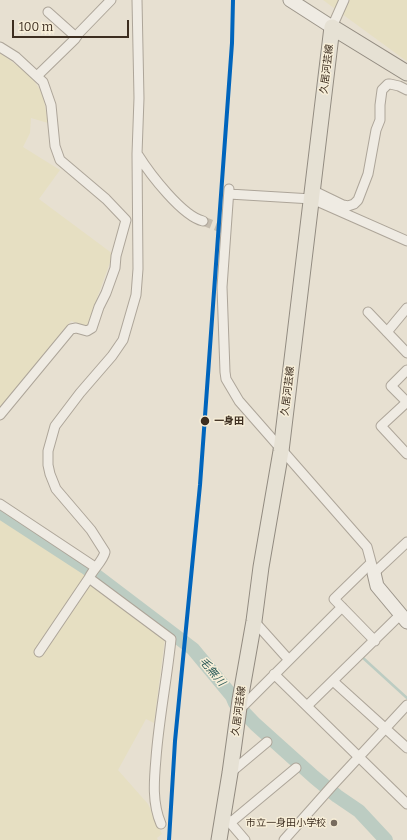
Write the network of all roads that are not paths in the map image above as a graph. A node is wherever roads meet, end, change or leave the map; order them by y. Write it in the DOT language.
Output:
graph roads {
  1 [pos="111,0"];
  2 [pos="137,0"];
  3 [pos="290,0"];
  4 [pos="344,0"];
  5 [pos="48,12"];
  6 [pos="332,27"];
  7 [pos="76,36"];
  8 [pos="0,47"];
  9 [pos="407,73"];
  10 [pos="37,76"];
  11 [pos="407,90"];
  12 [pos="137,154"];
  13 [pos="312,194"];
  14 [pos="126,220"];
  15 [pos="203,222"];
  16 [pos="138,225"];
  17 [pos="407,241"];
  18 [pos="407,308"];
  19 [pos="368,312"];
  20 [pos="387,332"];
  21 [pos="407,353"];
  22 [pos="407,370"];
  23 [pos="407,402"];
  24 [pos="0,415"];
  25 [pos="280,450"];
  26 [pos="407,454"];
  27 [pos="0,504"];
  28 [pos="407,542"];
  29 [pos="373,568"];
  30 [pos="92,572"];
  31 [pos="342,607"];
  32 [pos="404,619"];
  33 [pos="254,621"];
  34 [pos="375,641"];
  35 [pos="39,652"];
  36 [pos="289,660"];
  37 [pos="274,674"];
  38 [pos="333,681"];
  39 [pos="407,705"];
  40 [pos="307,706"];
  41 [pos="239,707"];
  42 [pos="385,728"];
  43 [pos="267,742"];
  44 [pos="407,748"];
  45 [pos="359,756"];
  46 [pos="296,768"];
  47 [pos="230,773"];
  48 [pos="407,804"];
  49 [pos="227,818"];
  50 [pos="161,824"];
  51 [pos="219,840"];
  52 [pos="245,840"];
  53 [pos="284,840"];
  1 -- 7 [label="street"];
  2 -- 12 [label="street"];
  3 -- 6 [label="main road"];
  4 -- 6 [label="street"];
  5 -- 7 [label="street"];
  6 -- 9 [label="main road, 久居河芸線"];
  6 -- 13 [label="main road, 久居河芸線"];
  7 -- 10 [label="street"];
  8 -- 10 [label="street"];
  10 -- 14 [label="street"];
  11 -- 13 [label="street"];
  12 -- 15 [label="street"];
  12 -- 16 [label="street"];
  13 -- 17 [label="street"];
  13 -- 25 [label="main road, 久居河芸線"];
  13 -- 25 [label="street"];
  14 -- 16 [label="street"];
  14 -- 24 [label="street"];
  16 -- 30 [label="street"];
  18 -- 20 [label="street"];
  19 -- 20 [label="street"];
  20 -- 21 [label="street"];
  22 -- 23 [label="street"];
  23 -- 26 [label="street"];
  25 -- 29 [label="street"];
  25 -- 33 [label="main road, 久居河芸線"];
  27 -- 30 [label="street"];
  28 -- 29 [label="street"];
  29 -- 31 [label="street"];
  29 -- 32 [label="main road"];
  30 -- 35 [label="street"];
  30 -- 50 [label="street"];
  31 -- 34 [label="street"];
  31 -- 36 [label="street"];
  32 -- 34 [label="street"];
  33 -- 36 [label="street"];
  33 -- 41 [label="main road, 久居河芸線"];
  34 -- 38 [label="street"];
  36 -- 37 [label="street"];
  37 -- 40 [label="street"];
  37 -- 41 [label="street"];
  38 -- 40 [label="street"];
  38 -- 42 [label="street"];
  39 -- 42 [label="street"];
  40 -- 45 [label="street"];
  41 -- 47 [label="main road, 久居河芸線"];
  42 -- 44 [label="street"];
  42 -- 45 [label="street"];
  43 -- 47 [label="street"];
  45 -- 48 [label="street"];
  45 -- 53 [label="street"];
  46 -- 49 [label="street"];
  47 -- 49 [label="main road, 久居河芸線"];
  49 -- 51 [label="main road, 久居河芸線"];
  49 -- 52 [label="street"];
}
